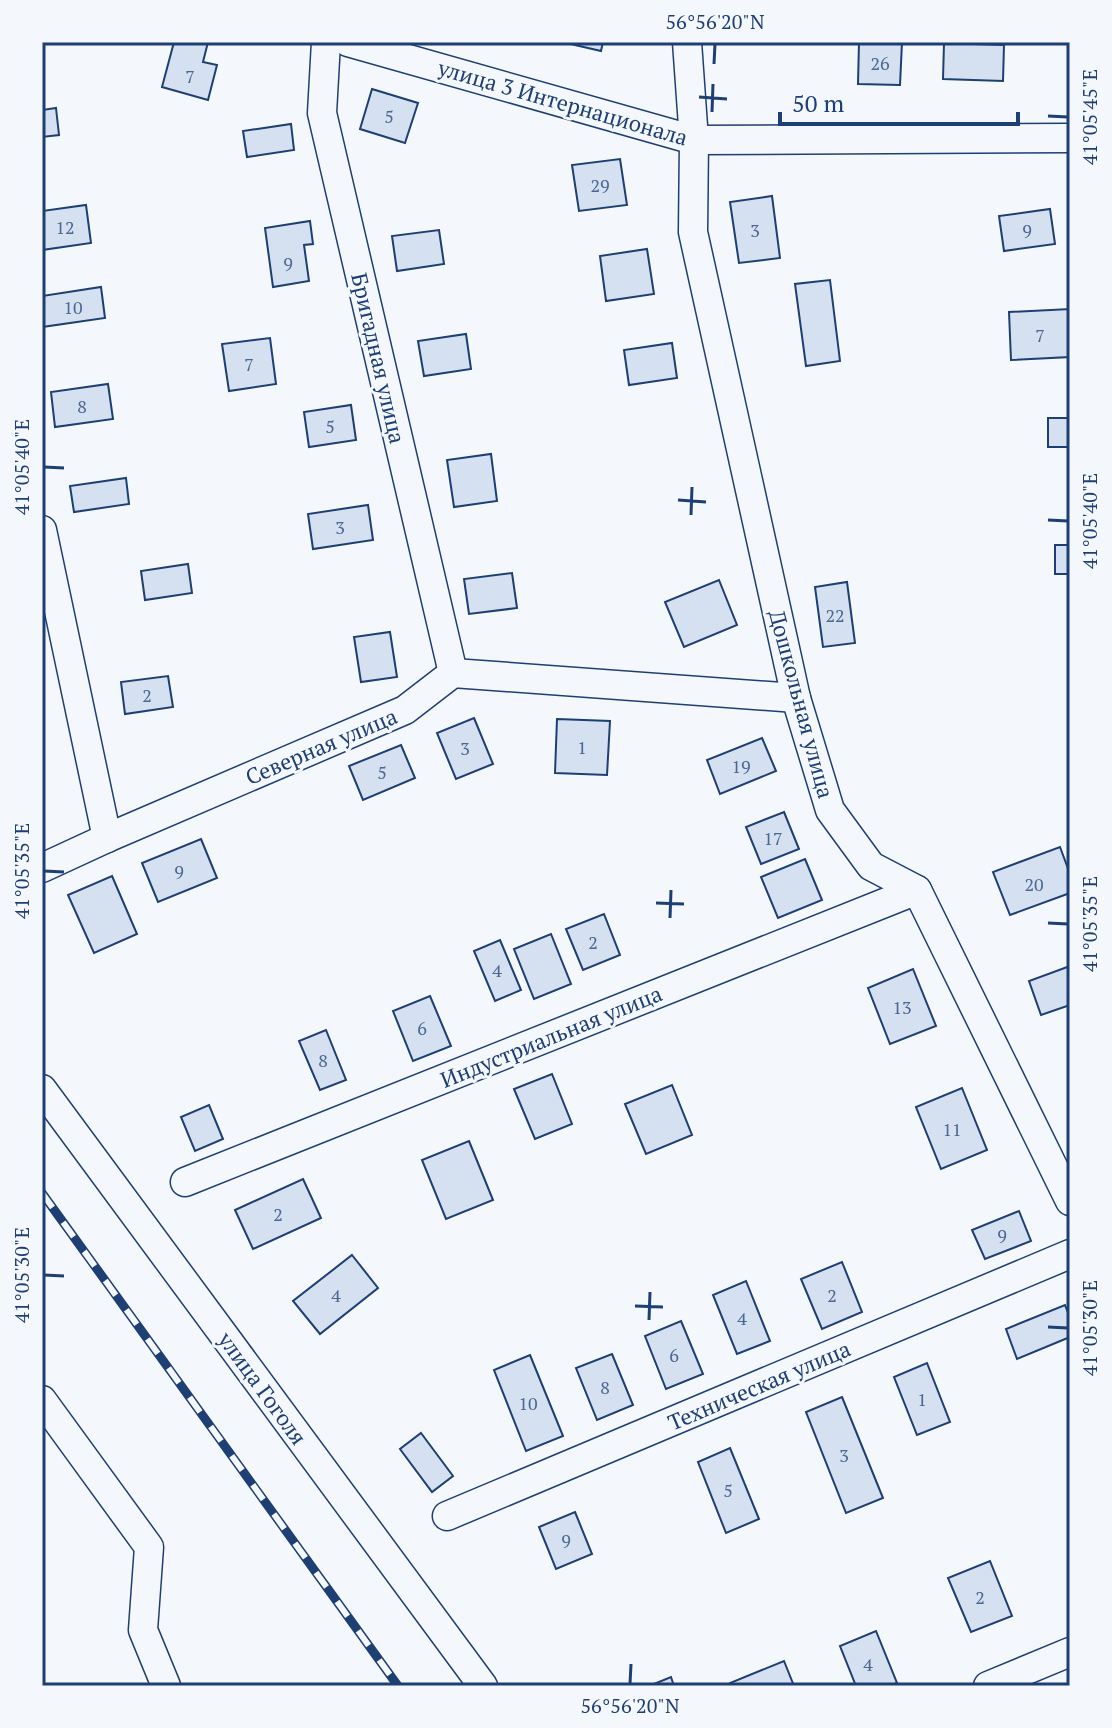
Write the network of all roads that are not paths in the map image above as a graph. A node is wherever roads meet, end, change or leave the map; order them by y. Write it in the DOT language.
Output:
graph roads {
  1 [pos="326,42"];
  2 [pos="348,42"];
  3 [pos="687,42"];
  4 [pos="1070,138"];
  5 [pos="694,140"];
  6 [pos="42,530"];
  7 [pos="453,673"];
  8 [pos="796,698"];
  9 [pos="107,838"];
  10 [pos="42,868"];
  11 [pos="917,890"];
  12 [pos="42,1089"];
  13 [pos="185,1182"];
  14 [pos="1070,1201"];
  15 [pos="1070,1254"];
  16 [pos="42,1400"];
  17 [pos="447,1516"];
  18 [pos="1070,1652"];
  19 [pos="166,1686"];
  20 [pos="483,1686"];
  21 [pos="988,1686"];
  1 -- 7 [label="street, Бригадная улица"];
  2 -- 5 [label="street, улица 3 Интернационала"];
  3 -- 5 [label="street, Дошкольная улица"];
  4 -- 5 [label="street, улица 3 Интернационала"];
  5 -- 8 [label="street, Дошкольная улица"];
  6 -- 9 [label="street"];
  7 -- 8 [label="street"];
  7 -- 9 [label="street, Северная улица"];
  8 -- 11 [label="street, Дошкольная улица"];
  9 -- 10 [label="street, Северная улица"];
  11 -- 13 [label="street, Индустриальная улица"];
  11 -- 14 [label="street"];
  12 -- 20 [label="street, улица Гоголя"];
  15 -- 17 [label="street, Техническая улица"];
  16 -- 19 [label="street"];
  18 -- 21 [label="street"];
}
